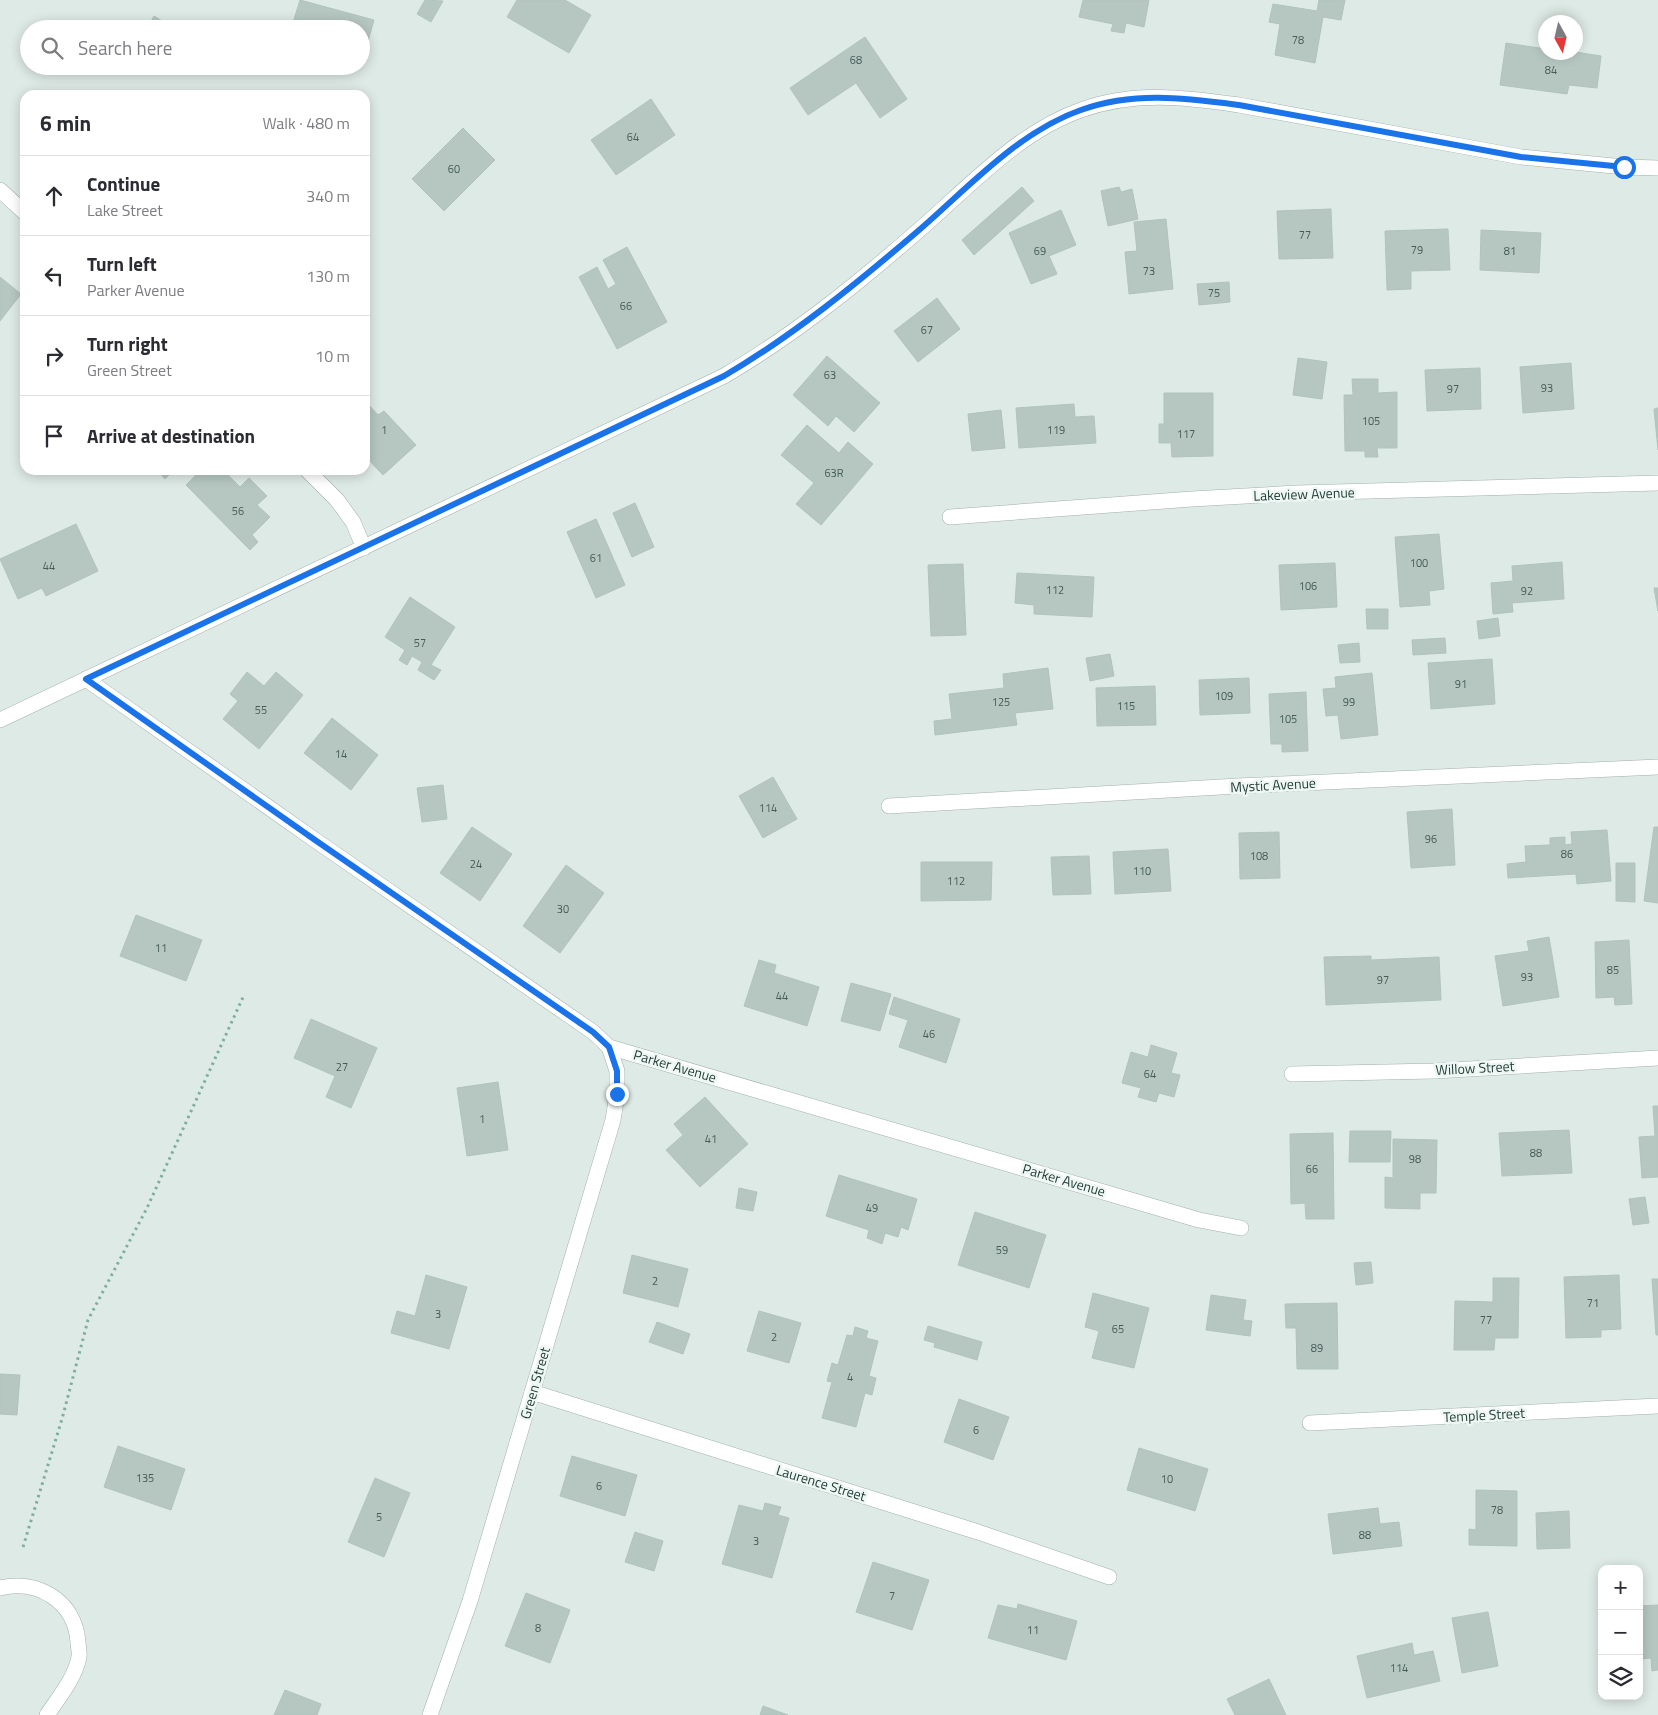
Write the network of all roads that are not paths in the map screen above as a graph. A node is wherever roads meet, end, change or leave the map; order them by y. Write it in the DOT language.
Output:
graph roads {
  1 [pos="1658,168"];
  2 [pos="0,190"];
  3 [pos="20,208"];
  4 [pos="312,475"];
  5 [pos="1658,483"];
  6 [pos="950,517"];
  7 [pos="364,548"];
  8 [pos="86,679"];
  9 [pos="0,720"];
  10 [pos="1658,767"];
  11 [pos="889,806"];
  12 [pos="609,1047"];
  13 [pos="1658,1058"];
  14 [pos="1292,1074"];
  15 [pos="1241,1228"];
  16 [pos="532,1392"];
  17 [pos="1658,1406"];
  18 [pos="1310,1423"];
  19 [pos="1110,1576"];
  20 [pos="0,1588"];
  21 [pos="47,1715"];
  22 [pos="430,1715"];
  1 -- 7 [label="street"];
  2 -- 3 [label="street"];
  4 -- 7 [label="street"];
  5 -- 6 [label="street, Lakeview Avenue"];
  7 -- 8 [label="street"];
  8 -- 9 [label="street"];
  8 -- 12 [label="street, Parker Avenue"];
  10 -- 11 [label="street, Mystic Avenue"];
  12 -- 15 [label="street, Parker Avenue"];
  12 -- 16 [label="street, Green Street"];
  13 -- 14 [label="street, Willow Street"];
  16 -- 19 [label="street, Laurence Street"];
  16 -- 22 [label="street, Green Street"];
  17 -- 18 [label="street, Temple Street"];
  20 -- 21 [label="street"];
}
